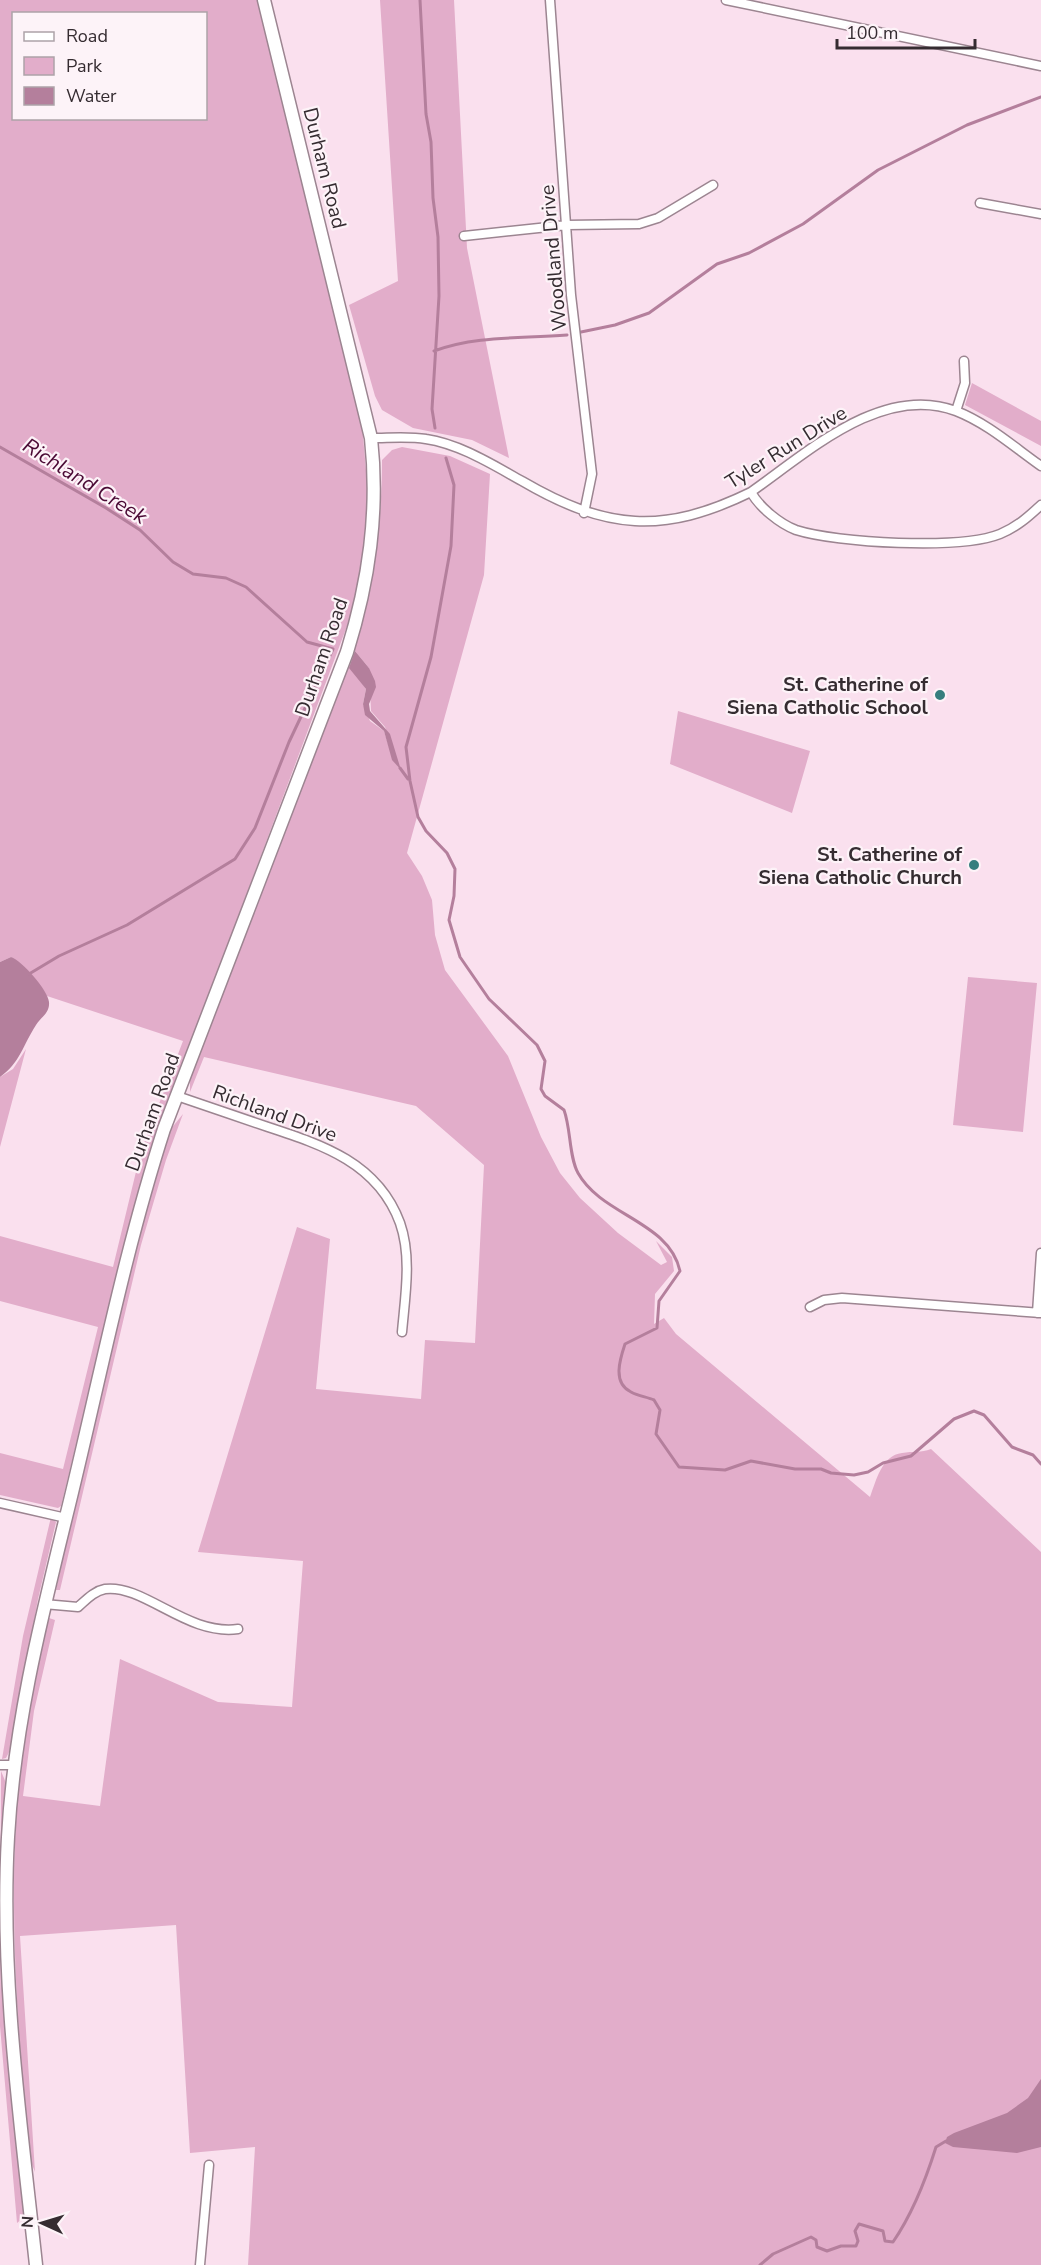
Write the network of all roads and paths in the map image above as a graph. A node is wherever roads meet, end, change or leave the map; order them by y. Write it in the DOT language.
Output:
graph roads {
  1 [pos="264,0"];
  2 [pos="550,0"];
  3 [pos="726,0"];
  4 [pos="1041,66"];
  5 [pos="713,186"];
  6 [pos="980,203"];
  7 [pos="1041,214"];
  8 [pos="567,225"];
  9 [pos="464,236"];
  10 [pos="964,361"];
  11 [pos="956,411"];
  12 [pos="371,438"];
  13 [pos="1041,466"];
  14 [pos="751,492"];
  15 [pos="1041,505"];
  16 [pos="584,513"];
  17 [pos="177,1096"];
  18 [pos="1041,1253"];
  19 [pos="810,1307"];
  20 [pos="1039,1313"];
  21 [pos="402,1332"];
  22 [pos="0,1503"];
  23 [pos="66,1518"];
  24 [pos="44,1604"];
  25 [pos="238,1629"];
  26 [pos="0,1765"];
  27 [pos="14,1766"];
  28 [pos="209,2165"];
  29 [pos="36,2265"];
  30 [pos="200,2265"];
  1 -- 12 [label="main road, Durham Road"];
  2 -- 8 [label="street, Woodland Drive"];
  3 -- 4 [label="street"];
  5 -- 8 [label="street"];
  6 -- 7 [label="street"];
  8 -- 9 [label="street"];
  8 -- 16 [label="street, Woodland Drive"];
  10 -- 11 [label="street"];
  11 -- 13 [label="street, Tyler Run Drive"];
  11 -- 14 [label="street, Tyler Run Drive"];
  12 -- 16 [label="street, Tyler Run Drive"];
  12 -- 17 [label="main road, Durham Road"];
  14 -- 15 [label="street"];
  14 -- 16 [label="street, Tyler Run Drive"];
  17 -- 21 [label="street, Richland Drive"];
  17 -- 23 [label="main road, Durham Road"];
  18 -- 20 [label="street"];
  19 -- 20 [label="street"];
  22 -- 23 [label="street"];
  23 -- 24 [label="main road, Durham Road"];
  24 -- 25 [label="street"];
  24 -- 27 [label="main road, Durham Road"];
  26 -- 27 [label="street"];
  27 -- 29 [label="main road, Durham Road"];
  28 -- 30 [label="street"];
}
